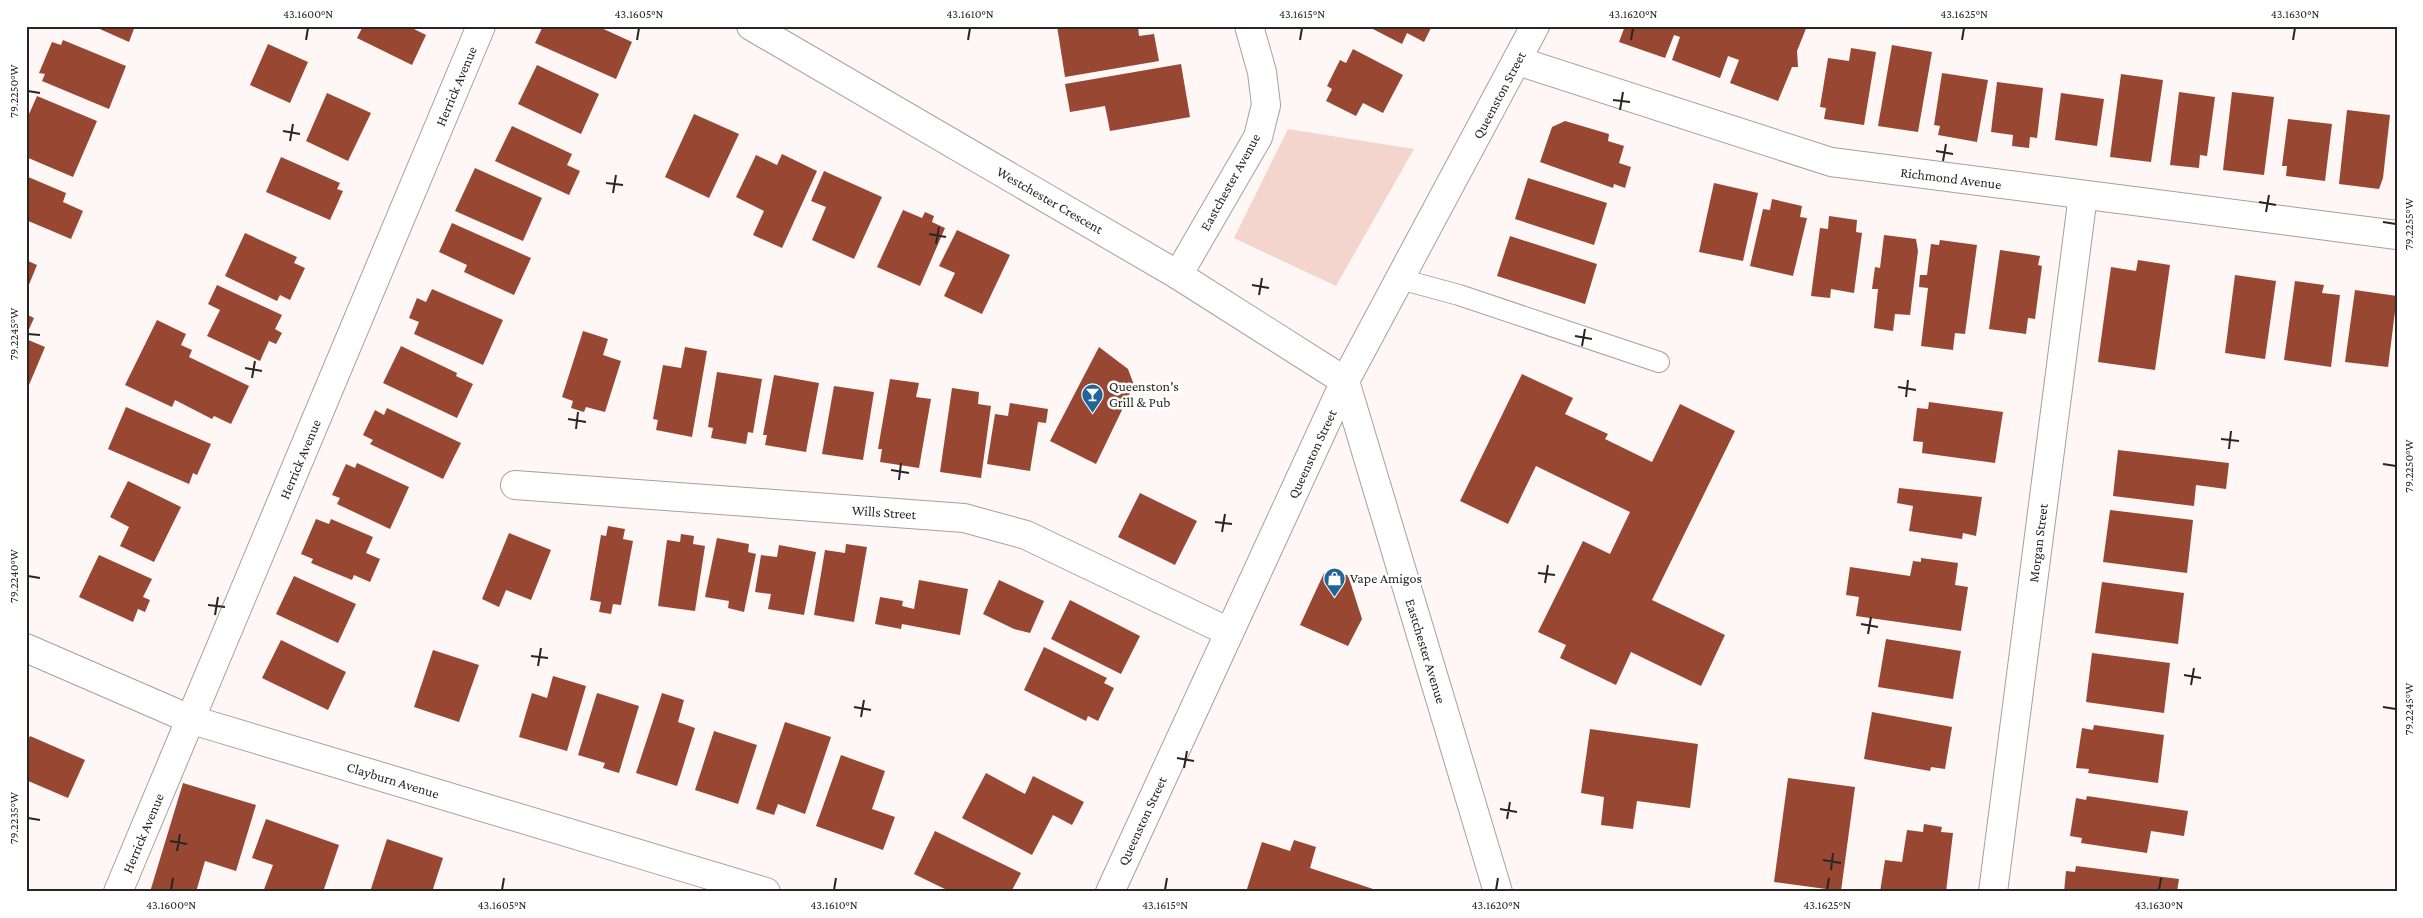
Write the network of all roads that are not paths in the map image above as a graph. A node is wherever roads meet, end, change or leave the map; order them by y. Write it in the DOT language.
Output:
graph roads {
  1 [pos="481,26"];
  2 [pos="751,26"];
  3 [pos="1250,26"];
  4 [pos="1535,26"];
  5 [pos="1518,61"];
  6 [pos="2083,195"];
  7 [pos="2397,235"];
  8 [pos="1178,275"];
  9 [pos="1400,279"];
  10 [pos="1660,362"];
  11 [pos="1345,381"];
  12 [pos="515,485"];
  13 [pos="1229,632"];
  14 [pos="26,648"];
  15 [pos="192,720"];
  16 [pos="118,892"];
  17 [pos="766,892"];
  18 [pos="1110,892"];
  19 [pos="1498,892"];
  20 [pos="1993,892"];
  1 -- 15 [label="street, Herrick Avenue"];
  2 -- 8 [label="street, Westchester Crescent"];
  3 -- 8 [label="street, Eastchester Avenue"];
  4 -- 5 [label="street, Queenston Street"];
  5 -- 6 [label="street, Richmond Avenue"];
  5 -- 9 [label="street, Queenston Street"];
  6 -- 7 [label="street, Richmond Avenue"];
  6 -- 20 [label="street, Morgan Street"];
  8 -- 11 [label="street, Westchester Crescent"];
  9 -- 10 [label="lane"];
  9 -- 11 [label="street, Queenston Street"];
  11 -- 13 [label="street, Queenston Street"];
  11 -- 19 [label="street, Eastchester Avenue"];
  12 -- 13 [label="street, Wills Street"];
  13 -- 18 [label="street, Queenston Street"];
  14 -- 15 [label="street, Clayburn Avenue"];
  15 -- 16 [label="street, Herrick Avenue"];
  15 -- 17 [label="street, Clayburn Avenue"];
}
